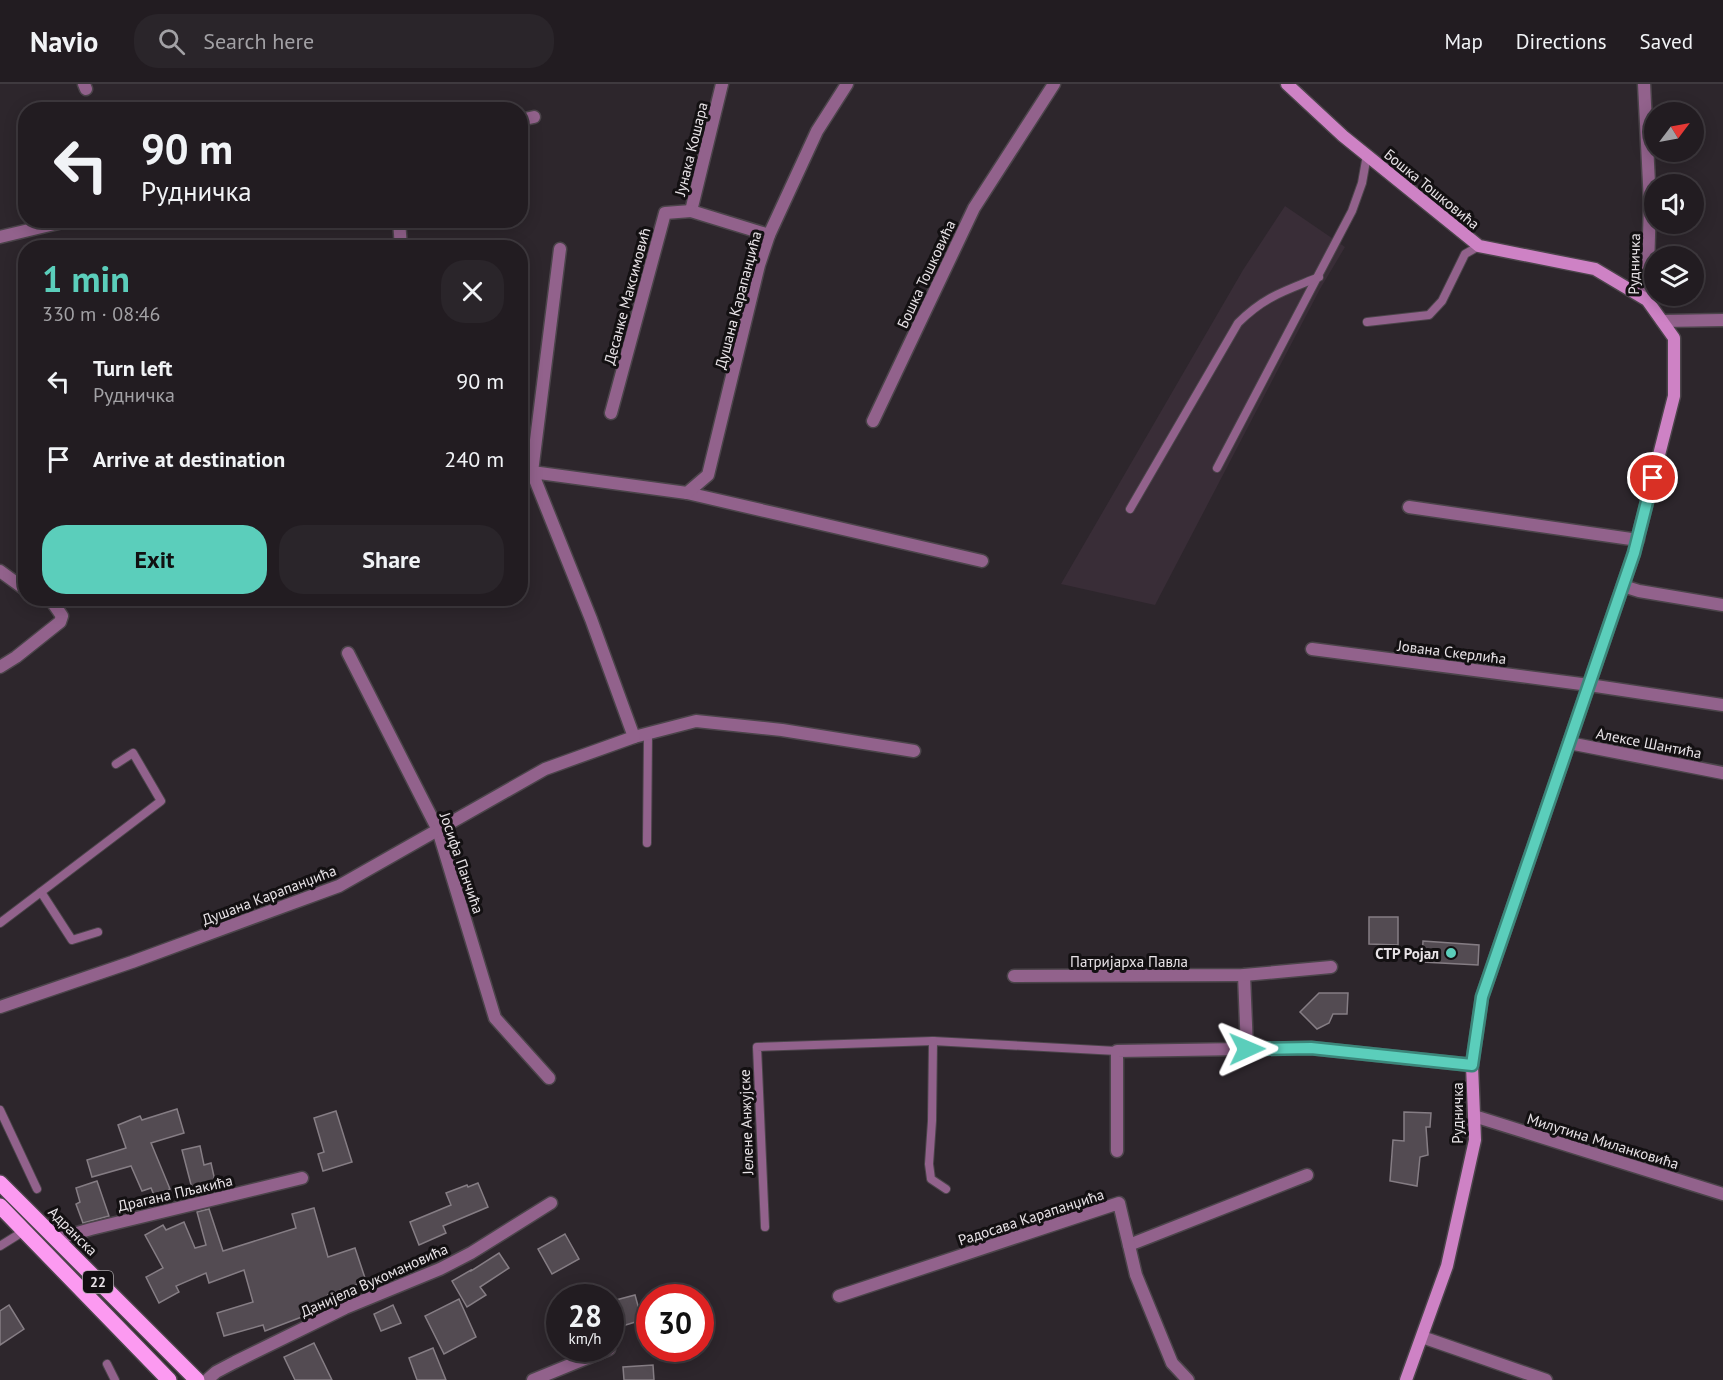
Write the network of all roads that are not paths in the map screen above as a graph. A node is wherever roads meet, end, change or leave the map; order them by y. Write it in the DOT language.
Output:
graph roads {
  1 [pos="722,84"];
  2 [pos="847,84"];
  3 [pos="1054,84"];
  4 [pos="1287,84"];
  5 [pos="1644,84"];
  6 [pos="534,117"];
  7 [pos="528,118"];
  8 [pos="1367,155"];
  9 [pos="691,211"];
  10 [pos="38,228"];
  11 [pos="769,235"];
  12 [pos="0,237"];
  13 [pos="1479,246"];
  14 [pos="1649,246"];
  15 [pos="560,249"];
  16 [pos="1318,278"];
  17 [pos="1644,298"];
  18 [pos="1651,306"];
  19 [pos="1723,320"];
  20 [pos="1662,321"];
  21 [pos="1367,322"];
  22 [pos="611,413"];
  23 [pos="873,422"];
  24 [pos="528,460"];
  25 [pos="1216,468"];
  26 [pos="528,473"];
  27 [pos="528,477"];
  28 [pos="687,493"];
  29 [pos="1409,507"];
  30 [pos="1130,509"];
  31 [pos="1638,540"];
  32 [pos="982,561"];
  33 [pos="0,571"];
  34 [pos="18,584"];
  35 [pos="1623,586"];
  36 [pos="1723,605"];
  37 [pos="55,606"];
  38 [pos="1311,649"];
  39 [pos="348,653"];
  40 [pos="0,667"];
  41 [pos="1589,685"];
  42 [pos="1723,705"];
  43 [pos="648,734"];
  44 [pos="634,737"];
  45 [pos="1569,743"];
  46 [pos="914,751"];
  47 [pos="116,764"];
  48 [pos="1723,773"];
  49 [pos="438,830"];
  50 [pos="647,843"];
  51 [pos="41,892"];
  52 [pos="0,923"];
  53 [pos="98,932"];
  54 [pos="1330,967"];
  55 [pos="1244,975"];
  56 [pos="1014,976"];
  57 [pos="0,1007"];
  58 [pos="933,1041"];
  59 [pos="1247,1049"];
  60 [pos="1117,1051"];
  61 [pos="1472,1065"];
  62 [pos="549,1078"];
  63 [pos="0,1110"];
  64 [pos="1474,1116"];
  65 [pos="1117,1151"];
  66 [pos="1307,1175"];
  67 [pos="302,1178"];
  68 [pos="0,1183"];
  69 [pos="37,1189"];
  70 [pos="946,1190"];
  71 [pos="1723,1194"];
  72 [pos="551,1203"];
  73 [pos="0,1206"];
  74 [pos="765,1227"];
  75 [pos="24,1231"];
  76 [pos="56,1239"];
  77 [pos="1130,1245"];
  78 [pos="0,1246"];
  79 [pos="839,1296"];
  80 [pos="1422,1337"];
  81 [pos="576,1362"];
  82 [pos="107,1364"];
  83 [pos="115,1380"];
  84 [pos="169,1380"];
  85 [pos="197,1380"];
  86 [pos="207,1380"];
  87 [pos="533,1380"];
  88 [pos="1188,1380"];
  89 [pos="1406,1380"];
  90 [pos="1546,1380"];
  1 -- 9 [label="street, Јунака Кошара"];
  2 -- 11 [label="street, Душана Карапанџића"];
  3 -- 23 [label="street, Бошка Тошковића"];
  4 -- 8 [label="street, Бошка Тошковића"];
  5 -- 14 [label="street, Рудничка"];
  6 -- 7 [label="street"];
  8 -- 13 [label="street, Бошка Тошковића"];
  8 -- 16 [label="lane"];
  9 -- 11 [label="street, Јунака Кошара"];
  9 -- 22 [label="street, Десанке Максимовић"];
  10 -- 12 [label="street"];
  11 -- 28 [label="street, Душана Карапанџића"];
  13 -- 17 [label="street, Бошка Тошковића"];
  13 -- 21 [label="lane"];
  15 -- 24 [label="street"];
  16 -- 25 [label="lane"];
  16 -- 30 [label="lane"];
  18 -- 20 [label="street, Рудничка"];
  19 -- 20 [label="street"];
  20 -- 31 [label="street, Рудничка"];
  26 -- 28 [label="street"];
  27 -- 44 [label="street"];
  28 -- 32 [label="street"];
  29 -- 31 [label="street"];
  31 -- 35 [label="street, Рудничка"];
  33 -- 34 [label="street"];
  35 -- 36 [label="street"];
  35 -- 41 [label="street, Рудничка"];
  37 -- 40 [label="street"];
  38 -- 41 [label="street, Јована Скерлића"];
  39 -- 49 [label="street, Јосифа Панчића"];
  41 -- 42 [label="street, Јована Скерлића"];
  41 -- 45 [label="street, Рудничка"];
  43 -- 44 [label="street, Душана Карапанџића"];
  43 -- 46 [label="street, Душана Карапанџића"];
  43 -- 50 [label="lane"];
  44 -- 49 [label="street, Душана Карапанџића"];
  45 -- 48 [label="street, Алексе Шантића"];
  45 -- 61 [label="street, Рудничка"];
  47 -- 51 [label="lane"];
  49 -- 57 [label="street, Душана Карапанџића"];
  49 -- 62 [label="street, Јосифа Панчића"];
  51 -- 52 [label="lane"];
  51 -- 53 [label="lane"];
  54 -- 55 [label="street, Патријарха Павла"];
  55 -- 56 [label="street, Патријарха Павла"];
  55 -- 59 [label="street"];
  58 -- 60 [label="lane, Јелене Анжујске"];
  58 -- 70 [label="lane"];
  58 -- 74 [label="lane, Јелене Анжујске"];
  59 -- 60 [label="street, Јелене Анжујске"];
  59 -- 61 [label="street, Јелене Анжујске"];
  60 -- 65 [label="street"];
  61 -- 64 [label="street, Рудничка"];
  63 -- 69 [label="lane"];
  64 -- 71 [label="street, Милутина Миланковића"];
  64 -- 80 [label="street, Рудничка"];
  66 -- 77 [label="street"];
  67 -- 76 [label="street, Драгана Пљакића"];
  68 -- 76 [label="main road, Адранска / 22"];
  72 -- 86 [label="street, Данијела Вукомановића"];
  73 -- 75 [label="main road, 22"];
  75 -- 78 [label="lane"];
  75 -- 84 [label="main road, 22"];
  76 -- 85 [label="main road, Адранска / 22"];
  77 -- 79 [label="street, Радосава Карапанџића"];
  77 -- 88 [label="street, Радосава Карапанџића"];
  80 -- 89 [label="street, Рудничка"];
  80 -- 90 [label="street"];
  81 -- 87 [label="street"];
  82 -- 83 [label="lane"];
}
